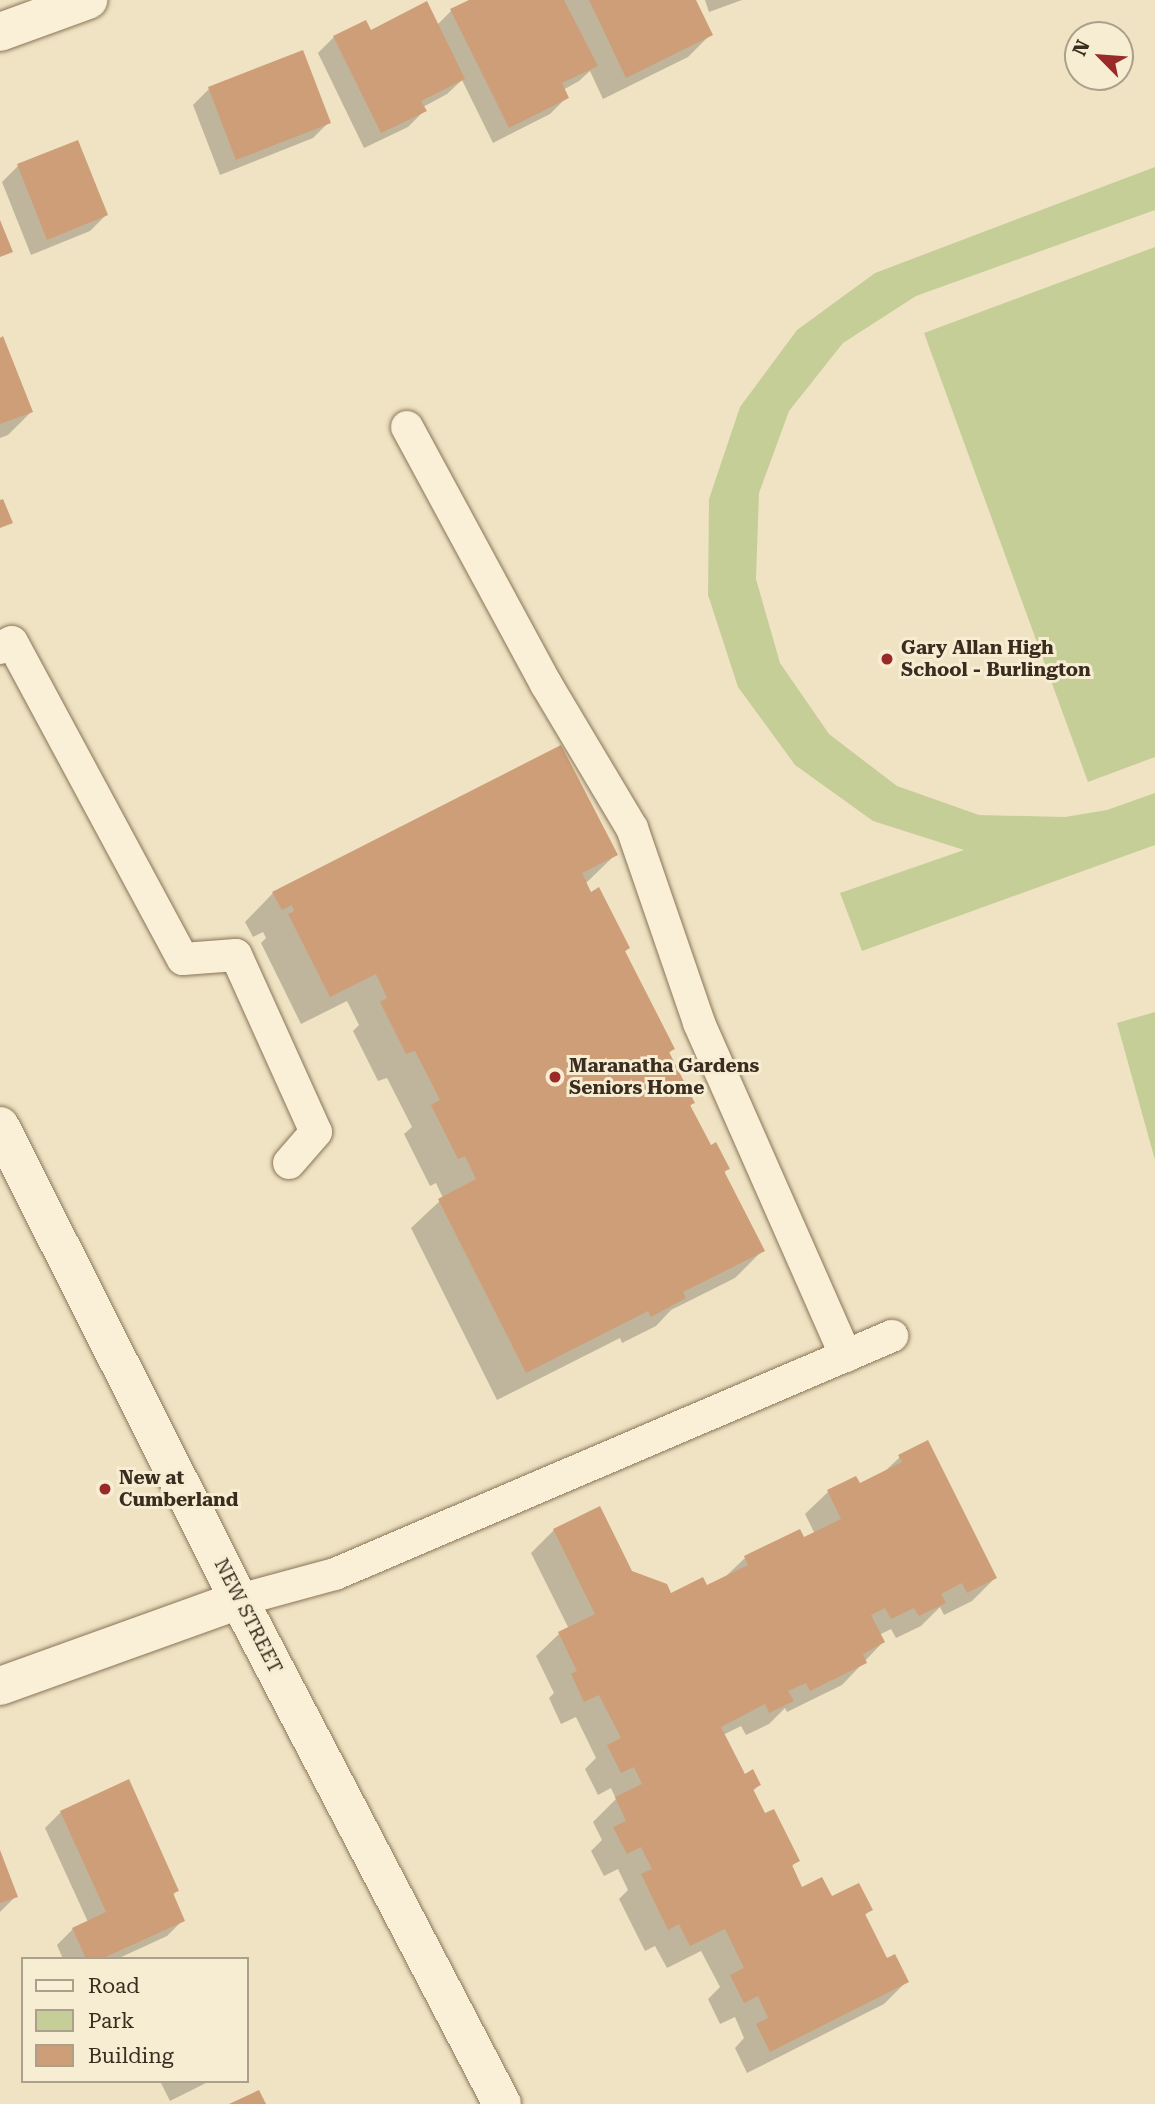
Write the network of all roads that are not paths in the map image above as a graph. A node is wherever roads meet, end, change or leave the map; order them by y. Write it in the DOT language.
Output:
graph roads {
  1 [pos="88,0"];
  2 [pos="0,32"];
  3 [pos="407,427"];
  4 [pos="0,648"];
  5 [pos="0,1126"];
  6 [pos="289,1163"];
  7 [pos="892,1336"];
  8 [pos="846,1356"];
  9 [pos="239,1600"];
  10 [pos="0,1686"];
  11 [pos="502,2104"];
  1 -- 2 [label="main road"];
  3 -- 8 [label="lane"];
  4 -- 6 [label="lane"];
  5 -- 9 [label="main road, NEW STREET"];
  7 -- 8 [label="lane"];
  8 -- 9 [label="lane"];
  9 -- 10 [label="main road"];
  9 -- 11 [label="main road, NEW STREET"];
}
